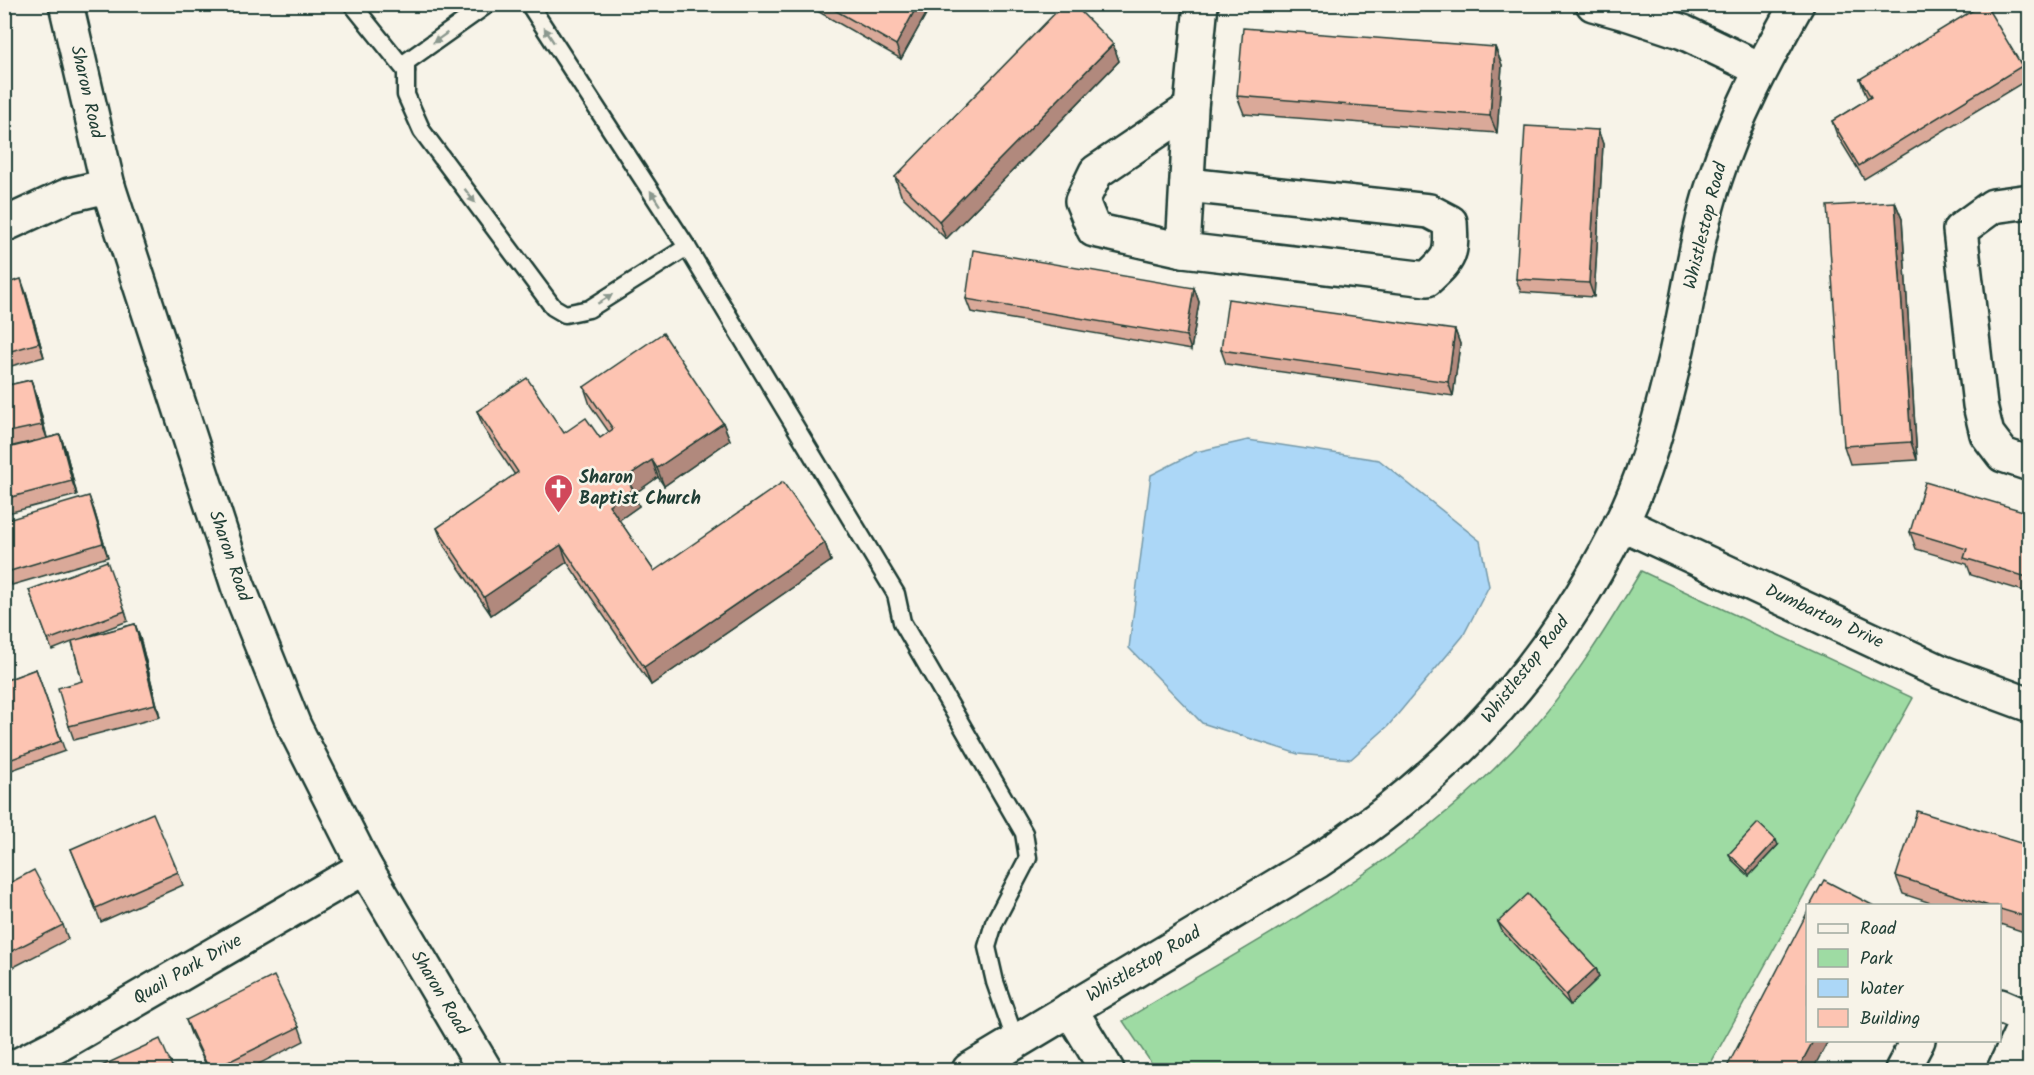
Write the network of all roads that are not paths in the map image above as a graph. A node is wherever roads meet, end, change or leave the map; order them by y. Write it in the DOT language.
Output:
graph roads {
  1 [pos="66,4"];
  2 [pos="352,4"];
  3 [pos="488,4"];
  4 [pos="529,4"];
  5 [pos="1201,4"];
  6 [pos="1593,4"];
  7 [pos="1797,4"];
  8 [pos="1760,69"];
  9 [pos="406,71"];
  10 [pos="1191,108"];
  11 [pos="108,186"];
  12 [pos="1187,186"];
  13 [pos="2030,201"];
  14 [pos="4,225"];
  15 [pos="687,247"];
  16 [pos="1183,250"];
  17 [pos="2030,464"];
  18 [pos="1621,523"];
  19 [pos="2030,705"];
  20 [pos="365,867"];
  21 [pos="2001,1006"];
  22 [pos="1070,1010"];
  23 [pos="1016,1042"];
  24 [pos="1917,1042"];
  25 [pos="9,1071"];
  26 [pos="485,1071"];
  27 [pos="969,1071"];
  28 [pos="1107,1071"];
  29 [pos="1902,1071"];
  30 [pos="2004,1071"];
  1 -- 11 [label="street, Sharon Road"];
  2 -- 9 [label="lane"];
  3 -- 9 [label="lane, one-way"];
  15 -- 4 [label="lane, one-way"];
  5 -- 10 [label="street"];
  6 -- 8 [label="street"];
  7 -- 8 [label="street, Whistlestop Road"];
  8 -- 18 [label="street, Whistlestop Road"];
  9 -- 15 [label="lane, one-way"];
  10 -- 12 [label="street"];
  10 -- 16 [label="street"];
  11 -- 14 [label="street"];
  11 -- 20 [label="street, Sharon Road"];
  12 -- 16 [label="street"];
  12 -- 16 [label="street"];
  13 -- 17 [label="street"];
  15 -- 23 [label="lane"];
  18 -- 19 [label="street, Dumbarton Drive"];
  18 -- 22 [label="street, Whistlestop Road"];
  20 -- 25 [label="street, Quail Park Drive"];
  20 -- 26 [label="street, Sharon Road"];
  21 -- 30 [label="street"];
  22 -- 23 [label="street, Whistlestop Road"];
  22 -- 28 [label="street"];
  23 -- 27 [label="street, Whistlestop Road"];
  24 -- 29 [label="street"];
}
